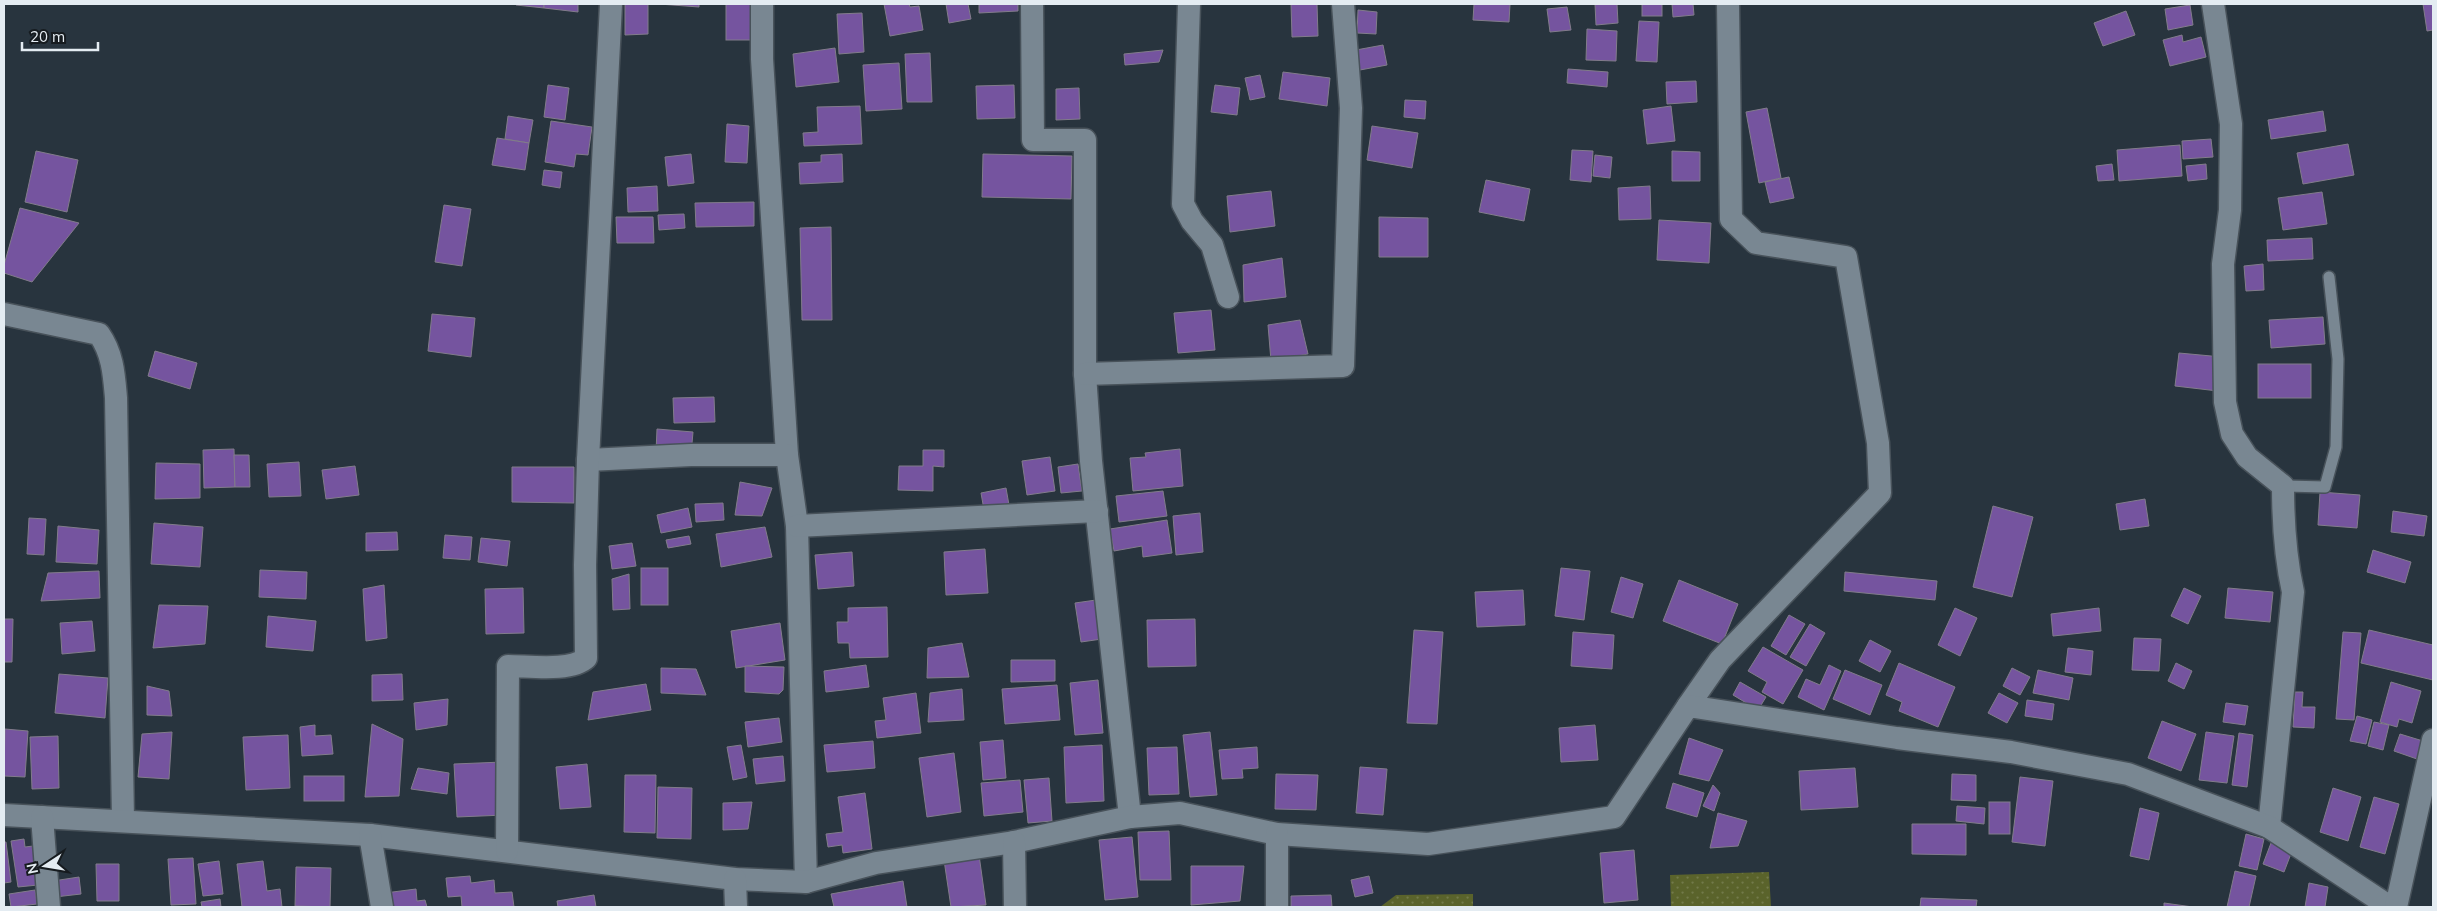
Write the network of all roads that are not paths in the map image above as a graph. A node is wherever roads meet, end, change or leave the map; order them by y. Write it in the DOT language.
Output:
graph roads {
  1 [pos="611,4"];
  2 [pos="762,4"];
  3 [pos="1032,4"];
  4 [pos="1189,4"];
  5 [pos="1343,4"];
  6 [pos="1728,4"];
  7 [pos="2213,4"];
  8 [pos="2329,277"];
  9 [pos="1228,297"];
  10 [pos="4,314"];
  11 [pos="1085,374"];
  12 [pos="787,455"];
  13 [pos="588,460"];
  14 [pos="2283,486"];
  15 [pos="1097,511"];
  16 [pos="797,526"];
  17 [pos="1688,706"];
  18 [pos="2433,740"];
  19 [pos="4,816"];
  20 [pos="1130,817"];
  21 [pos="42,818"];
  22 [pos="123,820"];
  23 [pos="2269,827"];
  24 [pos="1276,834"];
  25 [pos="370,835"];
  26 [pos="1014,842"];
  27 [pos="507,851"];
  28 [pos="735,879"];
  29 [pos="806,882"];
  30 [pos="49,907"];
  31 [pos="382,907"];
  32 [pos="736,907"];
  33 [pos="1015,907"];
  34 [pos="1277,907"];
  35 [pos="2390,907"];
  36 [pos="2396,907"];
  1 -- 13 [label="street"];
  2 -- 12 [label="street"];
  3 -- 11 [label="street"];
  4 -- 9 [label="street"];
  5 -- 11 [label="street"];
  6 -- 17 [label="street"];
  7 -- 14 [label="street"];
  8 -- 14 [label="lane"];
  10 -- 22 [label="street"];
  11 -- 15 [label="street"];
  12 -- 13 [label="street"];
  12 -- 16 [label="street"];
  13 -- 27 [label="street"];
  14 -- 23 [label="street"];
  15 -- 16 [label="street"];
  15 -- 20 [label="street"];
  16 -- 29 [label="street"];
  17 -- 23 [label="street"];
  17 -- 24 [label="street"];
  18 -- 36 [label="street"];
  19 -- 21 [label="street"];
  20 -- 24 [label="street"];
  20 -- 26 [label="street"];
  21 -- 22 [label="street"];
  21 -- 30 [label="street"];
  22 -- 25 [label="street"];
  23 -- 35 [label="street"];
  24 -- 34 [label="street"];
  25 -- 27 [label="street"];
  25 -- 31 [label="street"];
  26 -- 29 [label="street"];
  26 -- 33 [label="street"];
  27 -- 28 [label="street"];
  28 -- 29 [label="street"];
  28 -- 32 [label="street"];
}
